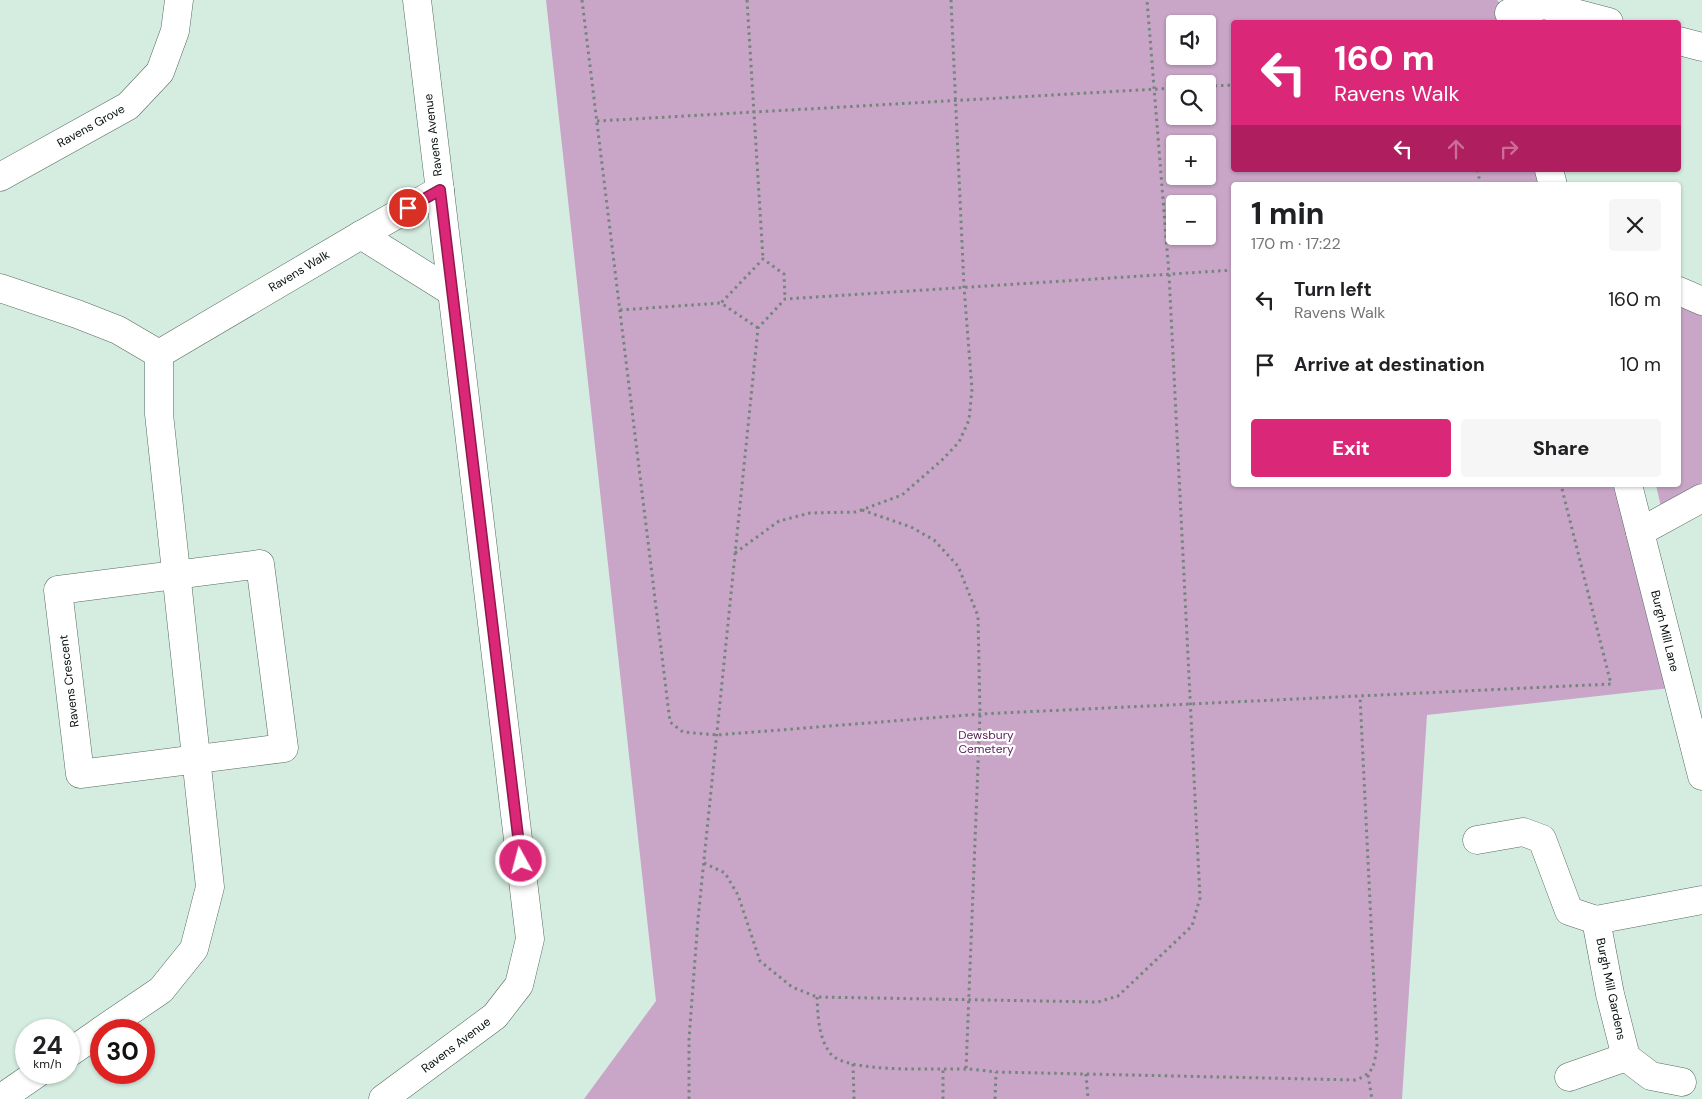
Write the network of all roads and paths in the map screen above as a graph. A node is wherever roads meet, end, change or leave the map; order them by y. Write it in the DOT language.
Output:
graph roads {
  1 [pos="179,0"];
  2 [pos="417,0"];
  3 [pos="582,0"];
  4 [pos="747,0"];
  5 [pos="950,0"];
  6 [pos="1147,0"];
  7 [pos="1506,12"];
  8 [pos="1601,20"];
  9 [pos="1681,42"];
  10 [pos="1702,47"];
  11 [pos="1231,85"];
  12 [pos="1216,86"];
  13 [pos="1166,89"];
  14 [pos="1154,90"];
  15 [pos="955,102"];
  16 [pos="753,113"];
  17 [pos="597,121"];
  18 [pos="0,177"];
  19 [pos="440,190"];
  20 [pos="361,235"];
  21 [pos="763,258"];
  22 [pos="1231,270"];
  23 [pos="1169,274"];
  24 [pos="964,287"];
  25 [pos="0,288"];
  26 [pos="452,292"];
  27 [pos="1681,292"];
  28 [pos="785,299"];
  29 [pos="1702,301"];
  30 [pos="721,303"];
  31 [pos="620,310"];
  32 [pos="758,328"];
  33 [pos="159,354"];
  34 [pos="1562,487"];
  35 [pos="1629,487"];
  36 [pos="1702,498"];
  37 [pos="862,510"];
  38 [pos="1640,532"];
  39 [pos="735,553"];
  40 [pos="176,575"];
  41 [pos="1360,696"];
  42 [pos="1192,704"];
  43 [pos="980,714"];
  44 [pos="717,735"];
  45 [pos="1697,738"];
  46 [pos="196,760"];
  47 [pos="1702,776"];
  48 [pos="1477,840"];
  49 [pos="704,863"];
  50 [pos="1702,900"];
  51 [pos="1596,920"];
  52 [pos="817,997"];
  53 [pos="968,1000"];
  54 [pos="118,1019"];
  55 [pos="1626,1057"];
  56 [pos="853,1064"];
  57 [pos="966,1069"];
  58 [pos="943,1070"];
  59 [pos="996,1072"];
  60 [pos="1086,1074"];
  61 [pos="1368,1075"];
  62 [pos="1569,1077"];
  63 [pos="1682,1082"];
  64 [pos="22,1084"];
  65 [pos="0,1099"];
  66 [pos="383,1099"];
  67 [pos="689,1099"];
  68 [pos="854,1099"];
  69 [pos="943,1099"];
  70 [pos="995,1099"];
  71 [pos="1088,1099"];
  72 [pos="1372,1099"];
  1 -- 18 [label="street, Ravens Grove"];
  2 -- 19 [label="street, Ravens Avenue"];
  3 -- 17 [label="path"];
  4 -- 16 [label="path"];
  5 -- 15 [label="path"];
  6 -- 14 [label="path"];
  7 -- 8 [label="street"];
  9 -- 10 [label="street"];
  11 -- 12 [label="path"];
  13 -- 14 [label="path"];
  14 -- 15 [label="path"];
  14 -- 23 [label="path"];
  15 -- 16 [label="path"];
  15 -- 24 [label="path"];
  16 -- 17 [label="path"];
  16 -- 21 [label="path"];
  17 -- 31 [label="path"];
  19 -- 20 [label="street, Ravens Walk"];
  19 -- 26 [label="street, Ravens Avenue"];
  20 -- 26 [label="street"];
  20 -- 33 [label="street, Ravens Walk"];
  21 -- 28 [label="path"];
  21 -- 30 [label="path"];
  22 -- 23 [label="path"];
  23 -- 24 [label="path"];
  23 -- 42 [label="path"];
  24 -- 28 [label="path"];
  24 -- 37 [label="path"];
  25 -- 33 [label="street"];
  26 -- 66 [label="street, Ravens Avenue"];
  27 -- 29 [label="street"];
  28 -- 32 [label="path"];
  30 -- 31 [label="path"];
  30 -- 32 [label="path"];
  31 -- 44 [label="path"];
  32 -- 39 [label="path"];
  33 -- 40 [label="street"];
  34 -- 41 [label="path"];
  35 -- 38 [label="street, Burgh Mill Lane"];
  36 -- 38 [label="street"];
  37 -- 39 [label="path"];
  37 -- 43 [label="path"];
  38 -- 45 [label="street, Burgh Mill Lane"];
  39 -- 44 [label="path"];
  40 -- 46 [label="street"];
  40 -- 46 [label="street, Ravens Crescent"];
  40 -- 46 [label="street, Ravens Crescent"];
  41 -- 42 [label="path"];
  41 -- 61 [label="path"];
  42 -- 43 [label="path"];
  42 -- 53 [label="path"];
  43 -- 44 [label="path"];
  43 -- 53 [label="path"];
  44 -- 49 [label="path"];
  45 -- 47 [label="street, Burgh Mill Lane"];
  46 -- 54 [label="street"];
  48 -- 51 [label="street, Burgh Mill Gardens"];
  49 -- 52 [label="path"];
  49 -- 67 [label="path"];
  50 -- 51 [label="street, Burgh Mill Gardens"];
  51 -- 55 [label="street, Burgh Mill Gardens"];
  52 -- 53 [label="path"];
  52 -- 56 [label="path"];
  53 -- 57 [label="path"];
  55 -- 62 [label="street, Burgh Mill Gardens"];
  55 -- 63 [label="street, Burgh Mill Gardens"];
  56 -- 58 [label="path"];
  56 -- 68 [label="path"];
  57 -- 58 [label="path"];
  57 -- 59 [label="path"];
  58 -- 69 [label="path"];
  59 -- 60 [label="path"];
  59 -- 70 [label="path"];
  60 -- 61 [label="path"];
  60 -- 71 [label="path"];
  61 -- 72 [label="path"];
  64 -- 65 [label="street"];
}
